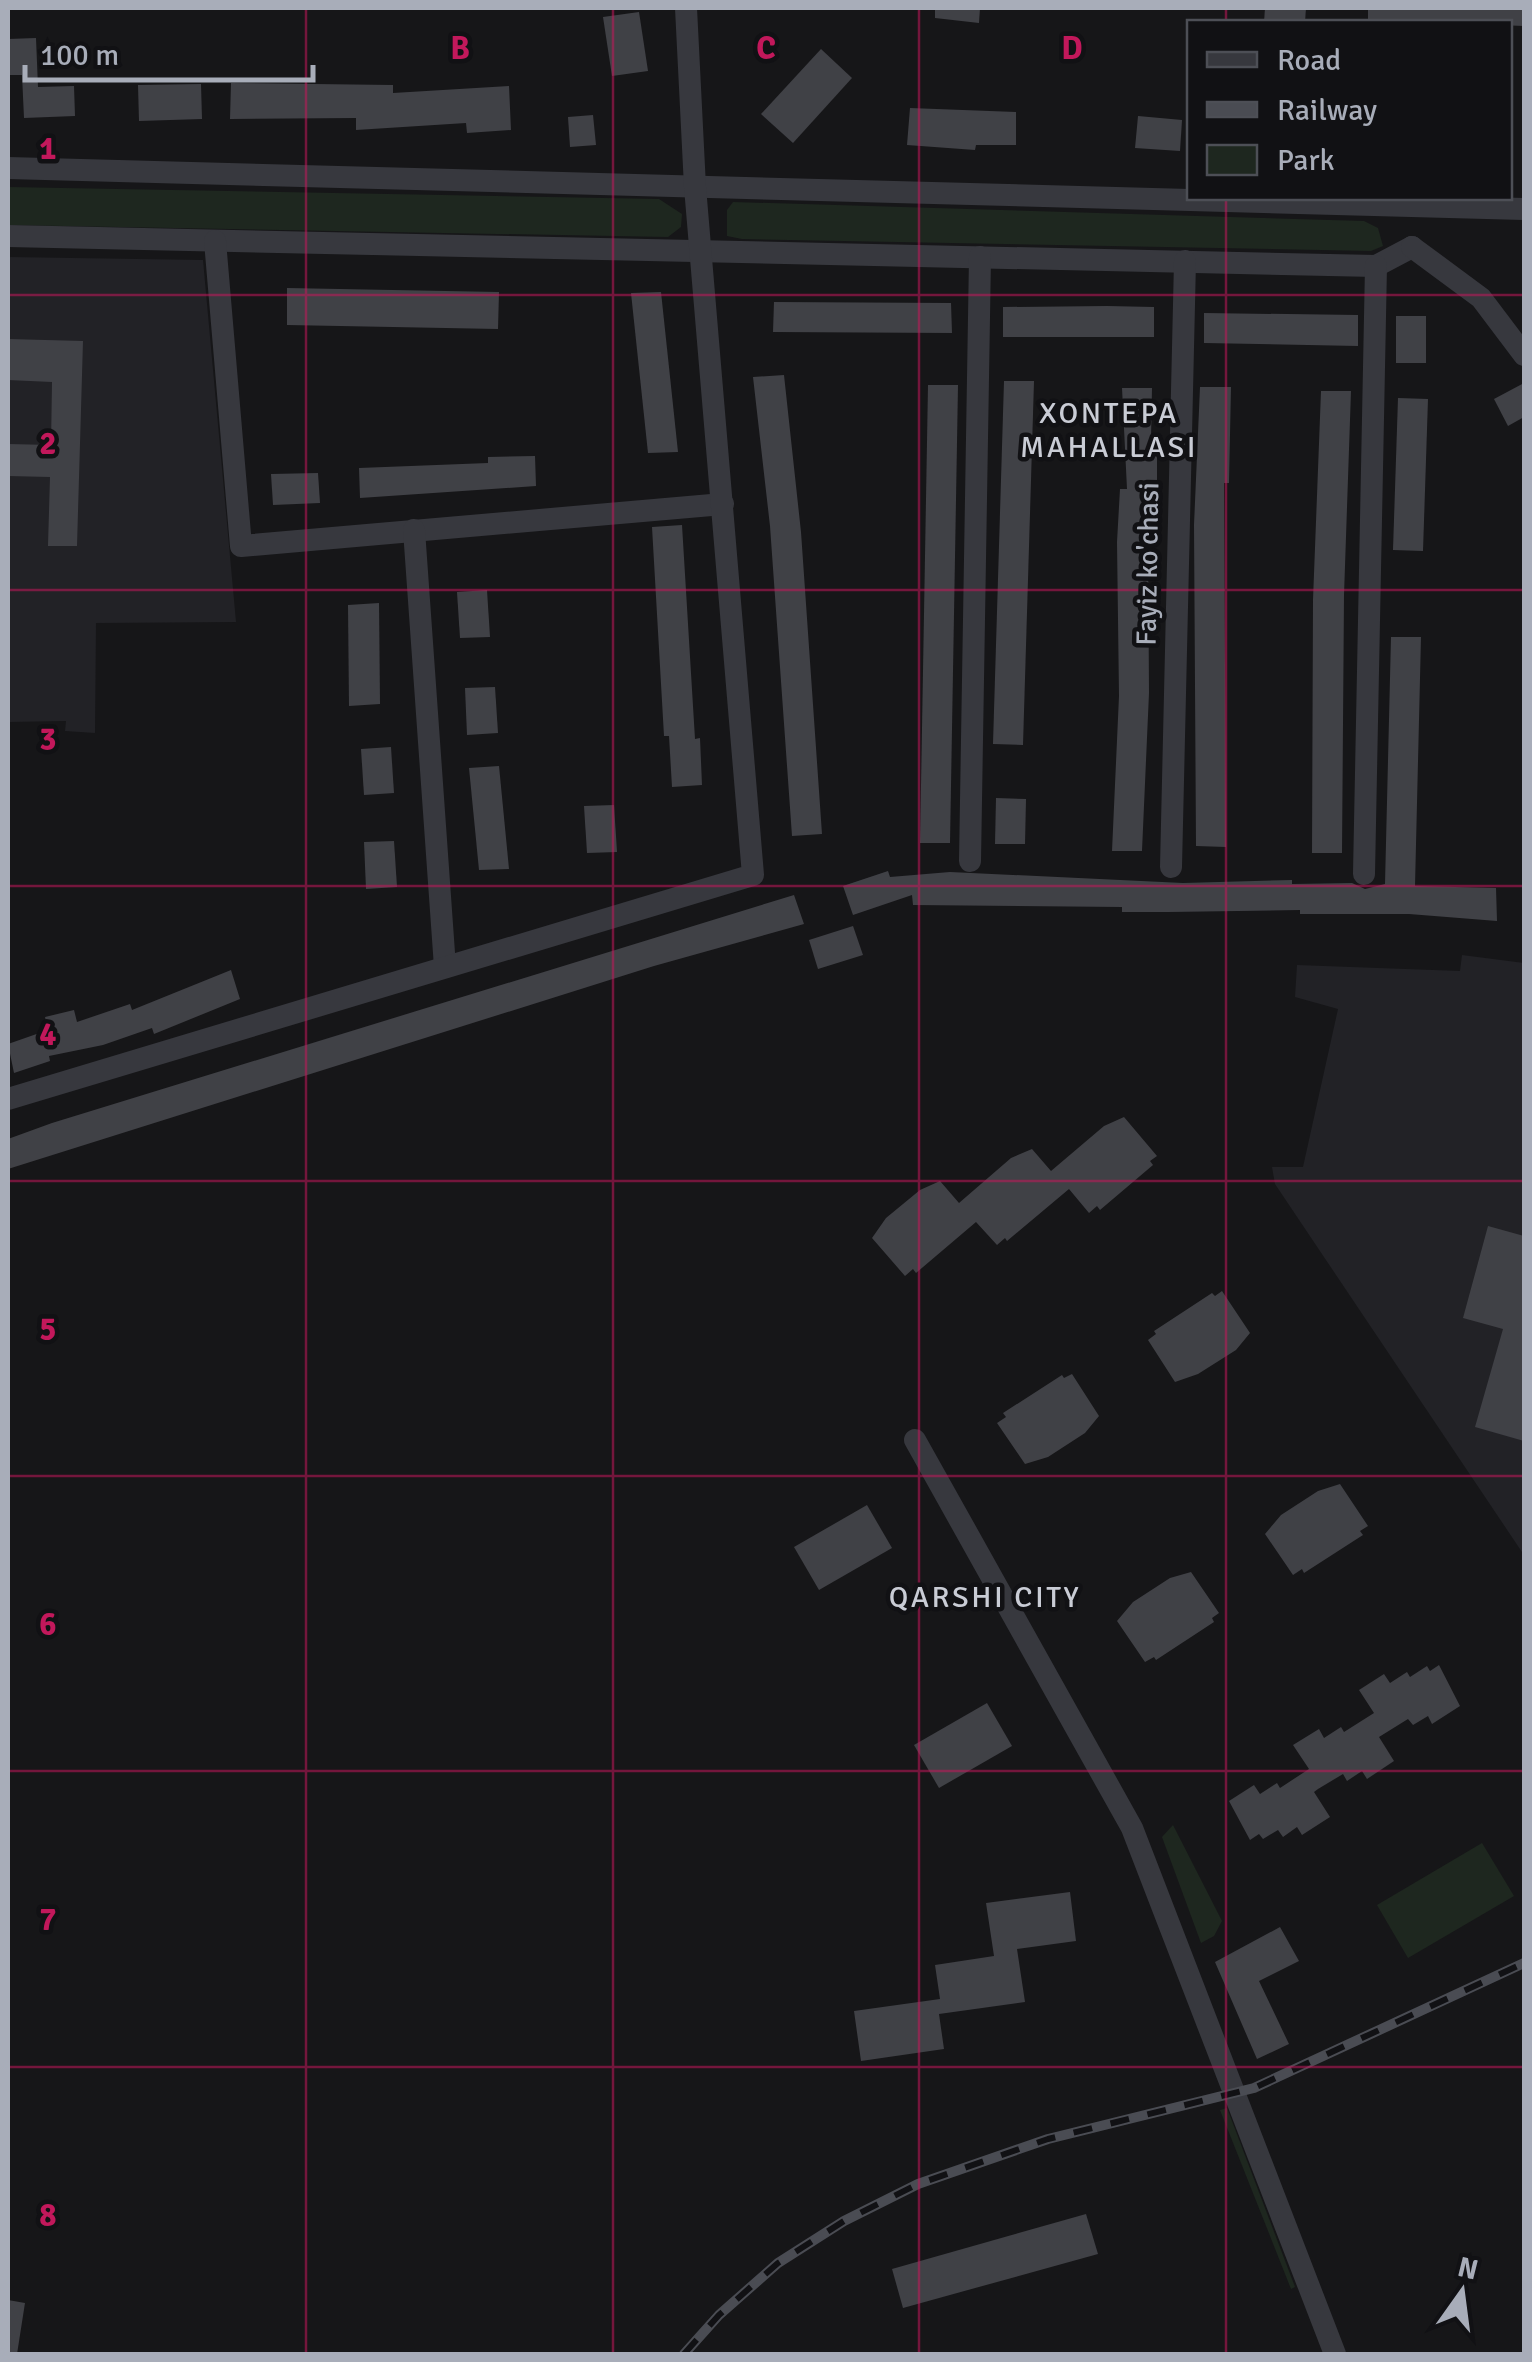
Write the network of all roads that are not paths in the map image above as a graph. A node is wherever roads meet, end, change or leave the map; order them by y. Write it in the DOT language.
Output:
graph roads {
  1 [pos="686,8"];
  2 [pos="8,168"];
  3 [pos="694,186"];
  4 [pos="1187,200"];
  5 [pos="1196,200"];
  6 [pos="1411,206"];
  7 [pos="1524,209"];
  8 [pos="8,236"];
  9 [pos="215,241"];
  10 [pos="1412,247"];
  11 [pos="702,251"];
  12 [pos="980,257"];
  13 [pos="1185,261"];
  14 [pos="1376,266"];
  15 [pos="1524,355"];
  16 [pos="723,504"];
  17 [pos="414,530"];
  18 [pos="970,861"];
  19 [pos="1171,868"];
  20 [pos="1364,874"];
  21 [pos="445,968"];
  22 [pos="8,1099"];
  23 [pos="915,1440"];
  24 [pos="1335,2354"];
  1 -- 3 [label="street"];
  2 -- 3 [label="street"];
  3 -- 4 [label="street"];
  3 -- 11 [label="street"];
  5 -- 6 [label="street"];
  6 -- 7 [label="street"];
  6 -- 10 [label="street"];
  8 -- 9 [label="street"];
  9 -- 11 [label="street"];
  9 -- 17 [label="street"];
  10 -- 14 [label="street"];
  10 -- 15 [label="street"];
  11 -- 12 [label="street"];
  11 -- 16 [label="street"];
  12 -- 13 [label="street"];
  12 -- 18 [label="street"];
  13 -- 14 [label="street"];
  13 -- 19 [label="street, Fayiz ko'chasi"];
  14 -- 20 [label="street"];
  16 -- 17 [label="street"];
  16 -- 21 [label="street"];
  17 -- 21 [label="street"];
  21 -- 22 [label="street"];
  23 -- 24 [label="street"];
}
